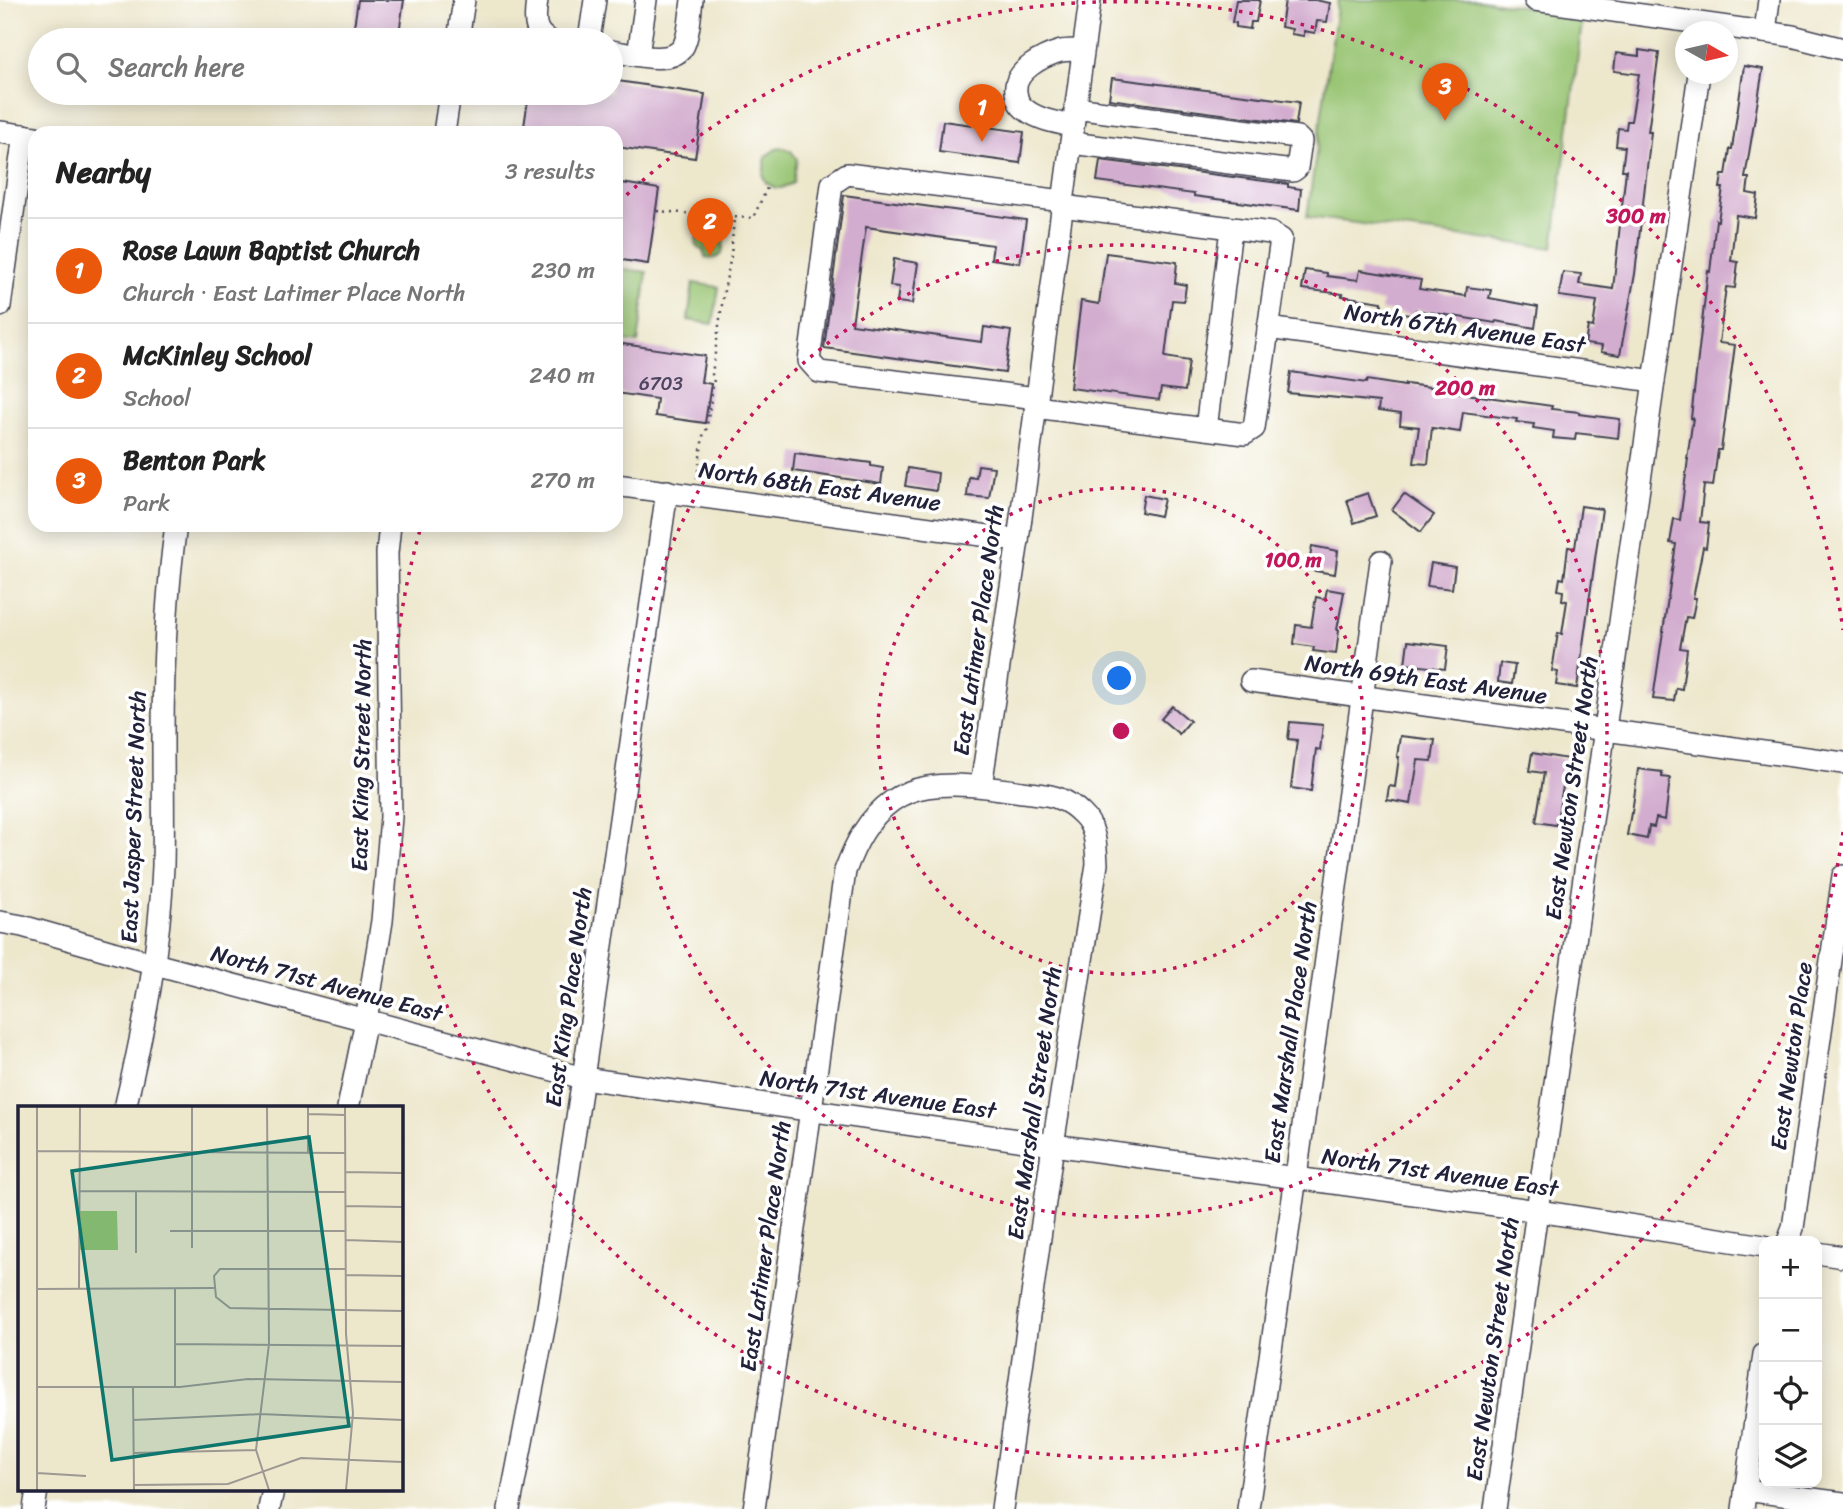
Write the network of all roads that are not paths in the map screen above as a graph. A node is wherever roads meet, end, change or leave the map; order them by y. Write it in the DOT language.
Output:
graph roads {
  1 [pos="464,0"];
  2 [pos="537,0"];
  3 [pos="595,0"];
  4 [pos="646,0"];
  5 [pos="692,0"];
  6 [pos="1090,0"];
  7 [pos="1535,0"];
  8 [pos="1769,0"];
  9 [pos="1675,23"];
  10 [pos="460,28"];
  11 [pos="537,28"];
  12 [pos="591,28"];
  13 [pos="1738,30"];
  14 [pos="1765,32"];
  15 [pos="1843,49"];
  16 [pos="1083,50"];
  17 [pos="623,53"];
  18 [pos="638,55"];
  19 [pos="1698,84"];
  20 [pos="448,105"];
  21 [pos="445,126"];
  22 [pos="1073,126"];
  23 [pos="0,132"];
  24 [pos="28,136"];
  25 [pos="28,142"];
  26 [pos="1063,203"];
  27 [pos="1231,229"];
  28 [pos="0,306"];
  29 [pos="1268,328"];
  30 [pos="1654,381"];
  31 [pos="1036,402"];
  32 [pos="1206,429"];
  33 [pos="623,486"];
  34 [pos="667,491"];
  35 [pos="175,532"];
  36 [pos="389,532"];
  37 [pos="1018,540"];
  38 [pos="1381,561"];
  39 [pos="1251,681"];
  40 [pos="1363,696"];
  41 [pos="1606,730"];
  42 [pos="1843,763"];
  43 [pos="981,786"];
  44 [pos="1843,876"];
  45 [pos="0,922"];
  46 [pos="155,964"];
  47 [pos="366,1020"];
  48 [pos="583,1078"];
  49 [pos="125,1106"];
  50 [pos="348,1106"];
  51 [pos="810,1110"];
  52 [pos="1053,1145"];
  53 [pos="1296,1179"];
  54 [pos="1538,1211"];
  55 [pos="1790,1236"];
  56 [pos="1759,1245"];
  57 [pos="1822,1254"];
  58 [pos="1843,1257"];
  59 [pos="1763,1362"];
  60 [pos="1744,1499"];
  61 [pos="1843,1503"];
  62 [pos="509,1509"];
  63 [pos="754,1509"];
  64 [pos="1002,1509"];
  65 [pos="1248,1509"];
  66 [pos="1495,1509"];
  1 -- 10 [label="street"];
  2 -- 11 [label="street"];
  3 -- 12 [label="street"];
  4 -- 18 [label="street"];
  5 -- 18 [label="street"];
  6 -- 16 [label="street, East Latimer Place North"];
  7 -- 9 [label="street"];
  8 -- 14 [label="street"];
  13 -- 14 [label="street"];
  14 -- 15 [label="street"];
  16 -- 22 [label="street, East Latimer Place North"];
  16 -- 22 [label="street"];
  17 -- 18 [label="street"];
  19 -- 30 [label="street, East Newton Street North"];
  20 -- 21 [label="street"];
  22 -- 22 [label="street"];
  22 -- 26 [label="street, East Latimer Place North"];
  23 -- 24 [label="street"];
  25 -- 28 [label="street"];
  26 -- 27 [label="street"];
  26 -- 31 [label="street, East Latimer Place North"];
  26 -- 31 [label="street"];
  27 -- 29 [label="street"];
  27 -- 32 [label="street"];
  29 -- 30 [label="street, North 67th Avenue East"];
  29 -- 32 [label="street"];
  30 -- 41 [label="street, East Newton Street North"];
  31 -- 32 [label="street"];
  31 -- 37 [label="street, East Latimer Place North"];
  33 -- 34 [label="street, North 68th East Avenue"];
  34 -- 37 [label="street, North 68th East Avenue"];
  34 -- 48 [label="street, East King Place North"];
  35 -- 46 [label="street, East Jasper Street North"];
  36 -- 47 [label="street, East King Street North"];
  37 -- 43 [label="street, East Latimer Place North"];
  38 -- 40 [label="street, East Marshall Place North"];
  39 -- 40 [label="street, North 69th East Avenue"];
  40 -- 41 [label="street, North 69th East Avenue"];
  40 -- 53 [label="street, East Marshall Place North"];
  41 -- 42 [label="street, North 69th East Avenue"];
  41 -- 54 [label="street, East Newton Street North"];
  43 -- 51 [label="street, East Latimer Place North"];
  43 -- 52 [label="street, East Marshall Street North"];
  44 -- 55 [label="street, East Newton Place"];
  45 -- 46 [label="street, North 71st Avenue East"];
  46 -- 47 [label="street, North 71st Avenue East"];
  46 -- 49 [label="street, East Jasper Street North"];
  47 -- 48 [label="street, North 71st Avenue East"];
  47 -- 50 [label="street, East King Street North"];
  48 -- 51 [label="street, North 71st Avenue East"];
  48 -- 62 [label="street, East King Place North"];
  51 -- 52 [label="street, North 71st Avenue East"];
  51 -- 63 [label="street, East Latimer Place North"];
  52 -- 53 [label="street, North 71st Avenue East"];
  52 -- 64 [label="street, East Marshall Street North"];
  53 -- 54 [label="street, North 71st Avenue East"];
  53 -- 65 [label="street, East Marshall Place North"];
  54 -- 56 [label="street, North 71st Avenue East"];
  54 -- 66 [label="street, East Newton Street North"];
  57 -- 58 [label="street"];
  59 -- 60 [label="street"];
  60 -- 61 [label="street"];
}
